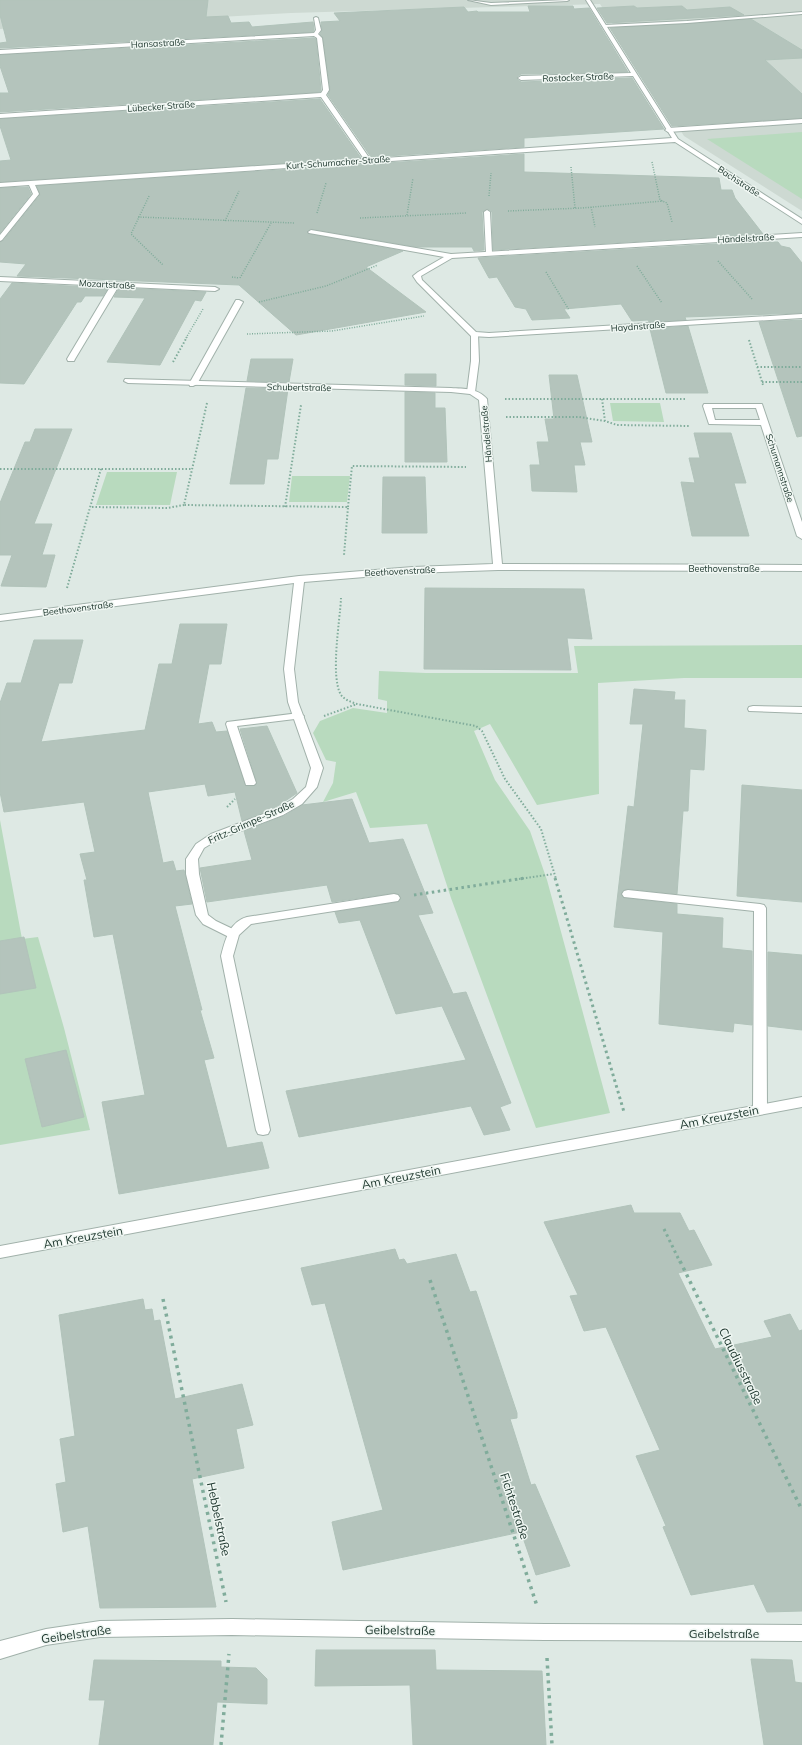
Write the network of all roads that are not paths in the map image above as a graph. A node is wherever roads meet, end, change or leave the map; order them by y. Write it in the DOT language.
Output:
graph roads {
  1 [pos="470,0"];
  2 [pos="567,0"];
  3 [pos="588,0"];
  4 [pos="800,11"];
  5 [pos="316,18"];
  6 [pos="605,26"];
  7 [pos="315,34"];
  8 [pos="0,52"];
  9 [pos="635,74"];
  10 [pos="521,78"];
  11 [pos="323,95"];
  12 [pos="0,116"];
  13 [pos="802,121"];
  14 [pos="668,130"];
  15 [pos="676,140"];
  16 [pos="368,160"];
  17 [pos="31,183"];
  18 [pos="0,185"];
  19 [pos="487,212"];
  20 [pos="802,222"];
  21 [pos="311,232"];
  22 [pos="802,235"];
  23 [pos="0,239"];
  24 [pos="489,253"];
  25 [pos="451,256"];
  26 [pos="0,279"];
  27 [pos="116,284"];
  28 [pos="215,289"];
  29 [pos="239,302"];
  30 [pos="802,316"];
  31 [pos="474,334"];
  32 [pos="71,359"];
  33 [pos="128,381"];
  34 [pos="193,384"];
  35 [pos="471,392"];
  36 [pos="765,423"];
  37 [pos="802,536"];
  38 [pos="498,567"];
  39 [pos="802,568"];
  40 [pos="299,579"];
  41 [pos="0,618"];
  42 [pos="754,709"];
  43 [pos="802,710"];
  44 [pos="300,720"];
  45 [pos="250,783"];
  46 [pos="628,894"];
  47 [pos="394,898"];
  48 [pos="233,934"];
  49 [pos="802,1102"];
  50 [pos="760,1109"];
  51 [pos="263,1130"];
  52 [pos="0,1252"];
  53 [pos="802,1633"];
  54 [pos="0,1650"];
  1 -- 2 [label="street"];
  3 -- 6 [label="street"];
  4 -- 6 [label="street"];
  5 -- 7 [label="street"];
  6 -- 9 [label="street"];
  7 -- 8 [label="street, Hansastraße"];
  7 -- 11 [label="street"];
  9 -- 10 [label="street, Rostocker Straße"];
  9 -- 14 [label="street"];
  11 -- 12 [label="street, Lübecker Straße"];
  11 -- 16 [label="street"];
  13 -- 14 [label="street"];
  14 -- 15 [label="street"];
  15 -- 16 [label="street, Kurt-Schumacher-Straße"];
  15 -- 20 [label="street, Bachstraße"];
  16 -- 17 [label="street, Kurt-Schumacher-Straße"];
  17 -- 18 [label="street, Kurt-Schumacher-Straße"];
  17 -- 23 [label="street"];
  19 -- 24 [label="street"];
  21 -- 25 [label="street, Händelstraße"];
  22 -- 24 [label="street, Händelstraße"];
  24 -- 25 [label="street, Händelstraße"];
  25 -- 31 [label="street, Händelstraße"];
  26 -- 27 [label="street, Mozartstraße"];
  27 -- 28 [label="street, Mozartstraße"];
  27 -- 32 [label="street"];
  29 -- 34 [label="street"];
  30 -- 31 [label="street, Haydnstraße"];
  31 -- 35 [label="street"];
  33 -- 34 [label="street, Schubertstraße"];
  34 -- 35 [label="street, Schubertstraße"];
  35 -- 38 [label="street, Händelstraße"];
  36 -- 36 [label="street, Schumannstraße"];
  36 -- 37 [label="street, Schumannstraße"];
  38 -- 39 [label="street, Beethovenstraße"];
  38 -- 40 [label="street, Beethovenstraße"];
  40 -- 41 [label="street, Beethovenstraße"];
  40 -- 44 [label="street, Fritz-Grimpe-Straße"];
  42 -- 43 [label="street"];
  44 -- 45 [label="street"];
  44 -- 48 [label="street, Fritz-Grimpe-Straße"];
  46 -- 50 [label="street"];
  47 -- 48 [label="street"];
  48 -- 51 [label="street"];
  49 -- 50 [label="street, Am Kreuzstein"];
  50 -- 52 [label="street, Am Kreuzstein"];
  53 -- 54 [label="street, Geibelstraße"];
}
